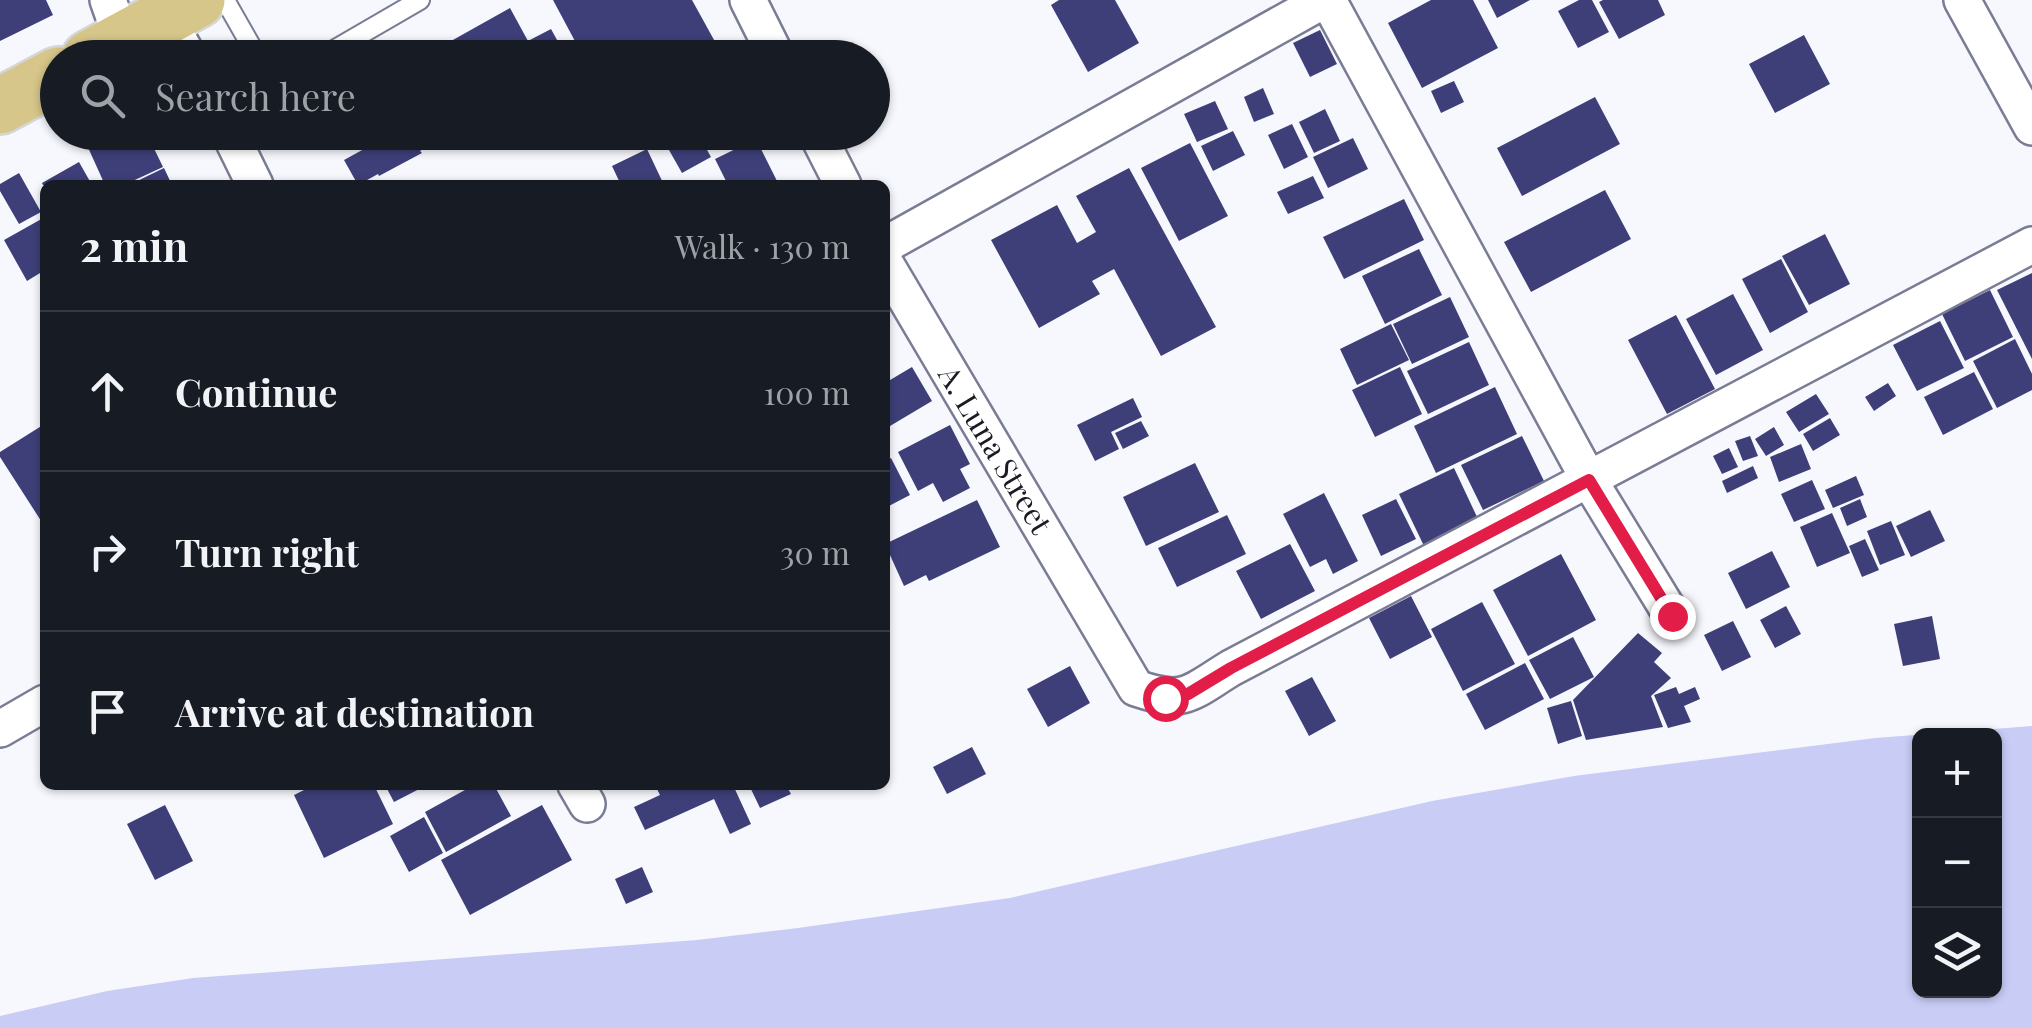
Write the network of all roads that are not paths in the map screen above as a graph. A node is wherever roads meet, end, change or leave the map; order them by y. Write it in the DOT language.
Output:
graph roads {
  1 [pos="225,0"];
  2 [pos="420,0"];
  3 [pos="748,0"];
  4 [pos="1326,0"];
  5 [pos="1962,0"];
  6 [pos="248,40"];
  7 [pos="351,40"];
  8 [pos="769,40"];
  9 [pos="40,85"];
  10 [pos="0,106"];
  11 [pos="2032,127"];
  12 [pos="238,150"];
  13 [pos="826,150"];
  14 [pos="253,180"];
  15 [pos="841,180"];
  16 [pos="890,243"];
  17 [pos="2032,245"];
  18 [pos="890,271"];
  19 [pos="1589,480"];
  20 [pos="1672,616"];
  21 [pos="40,707"];
  22 [pos="0,729"];
  1 -- 6 [label="lane"];
  2 -- 7 [label="lane"];
  3 -- 8 [label="street"];
  4 -- 16 [label="street"];
  4 -- 19 [label="street"];
  5 -- 11 [label="street"];
  9 -- 10 [label="main road"];
  12 -- 14 [label="street"];
  13 -- 15 [label="street"];
  17 -- 19 [label="street"];
  18 -- 19 [label="street, A. Luna Street"];
  19 -- 20 [label="street"];
  21 -- 22 [label="street"];
}
